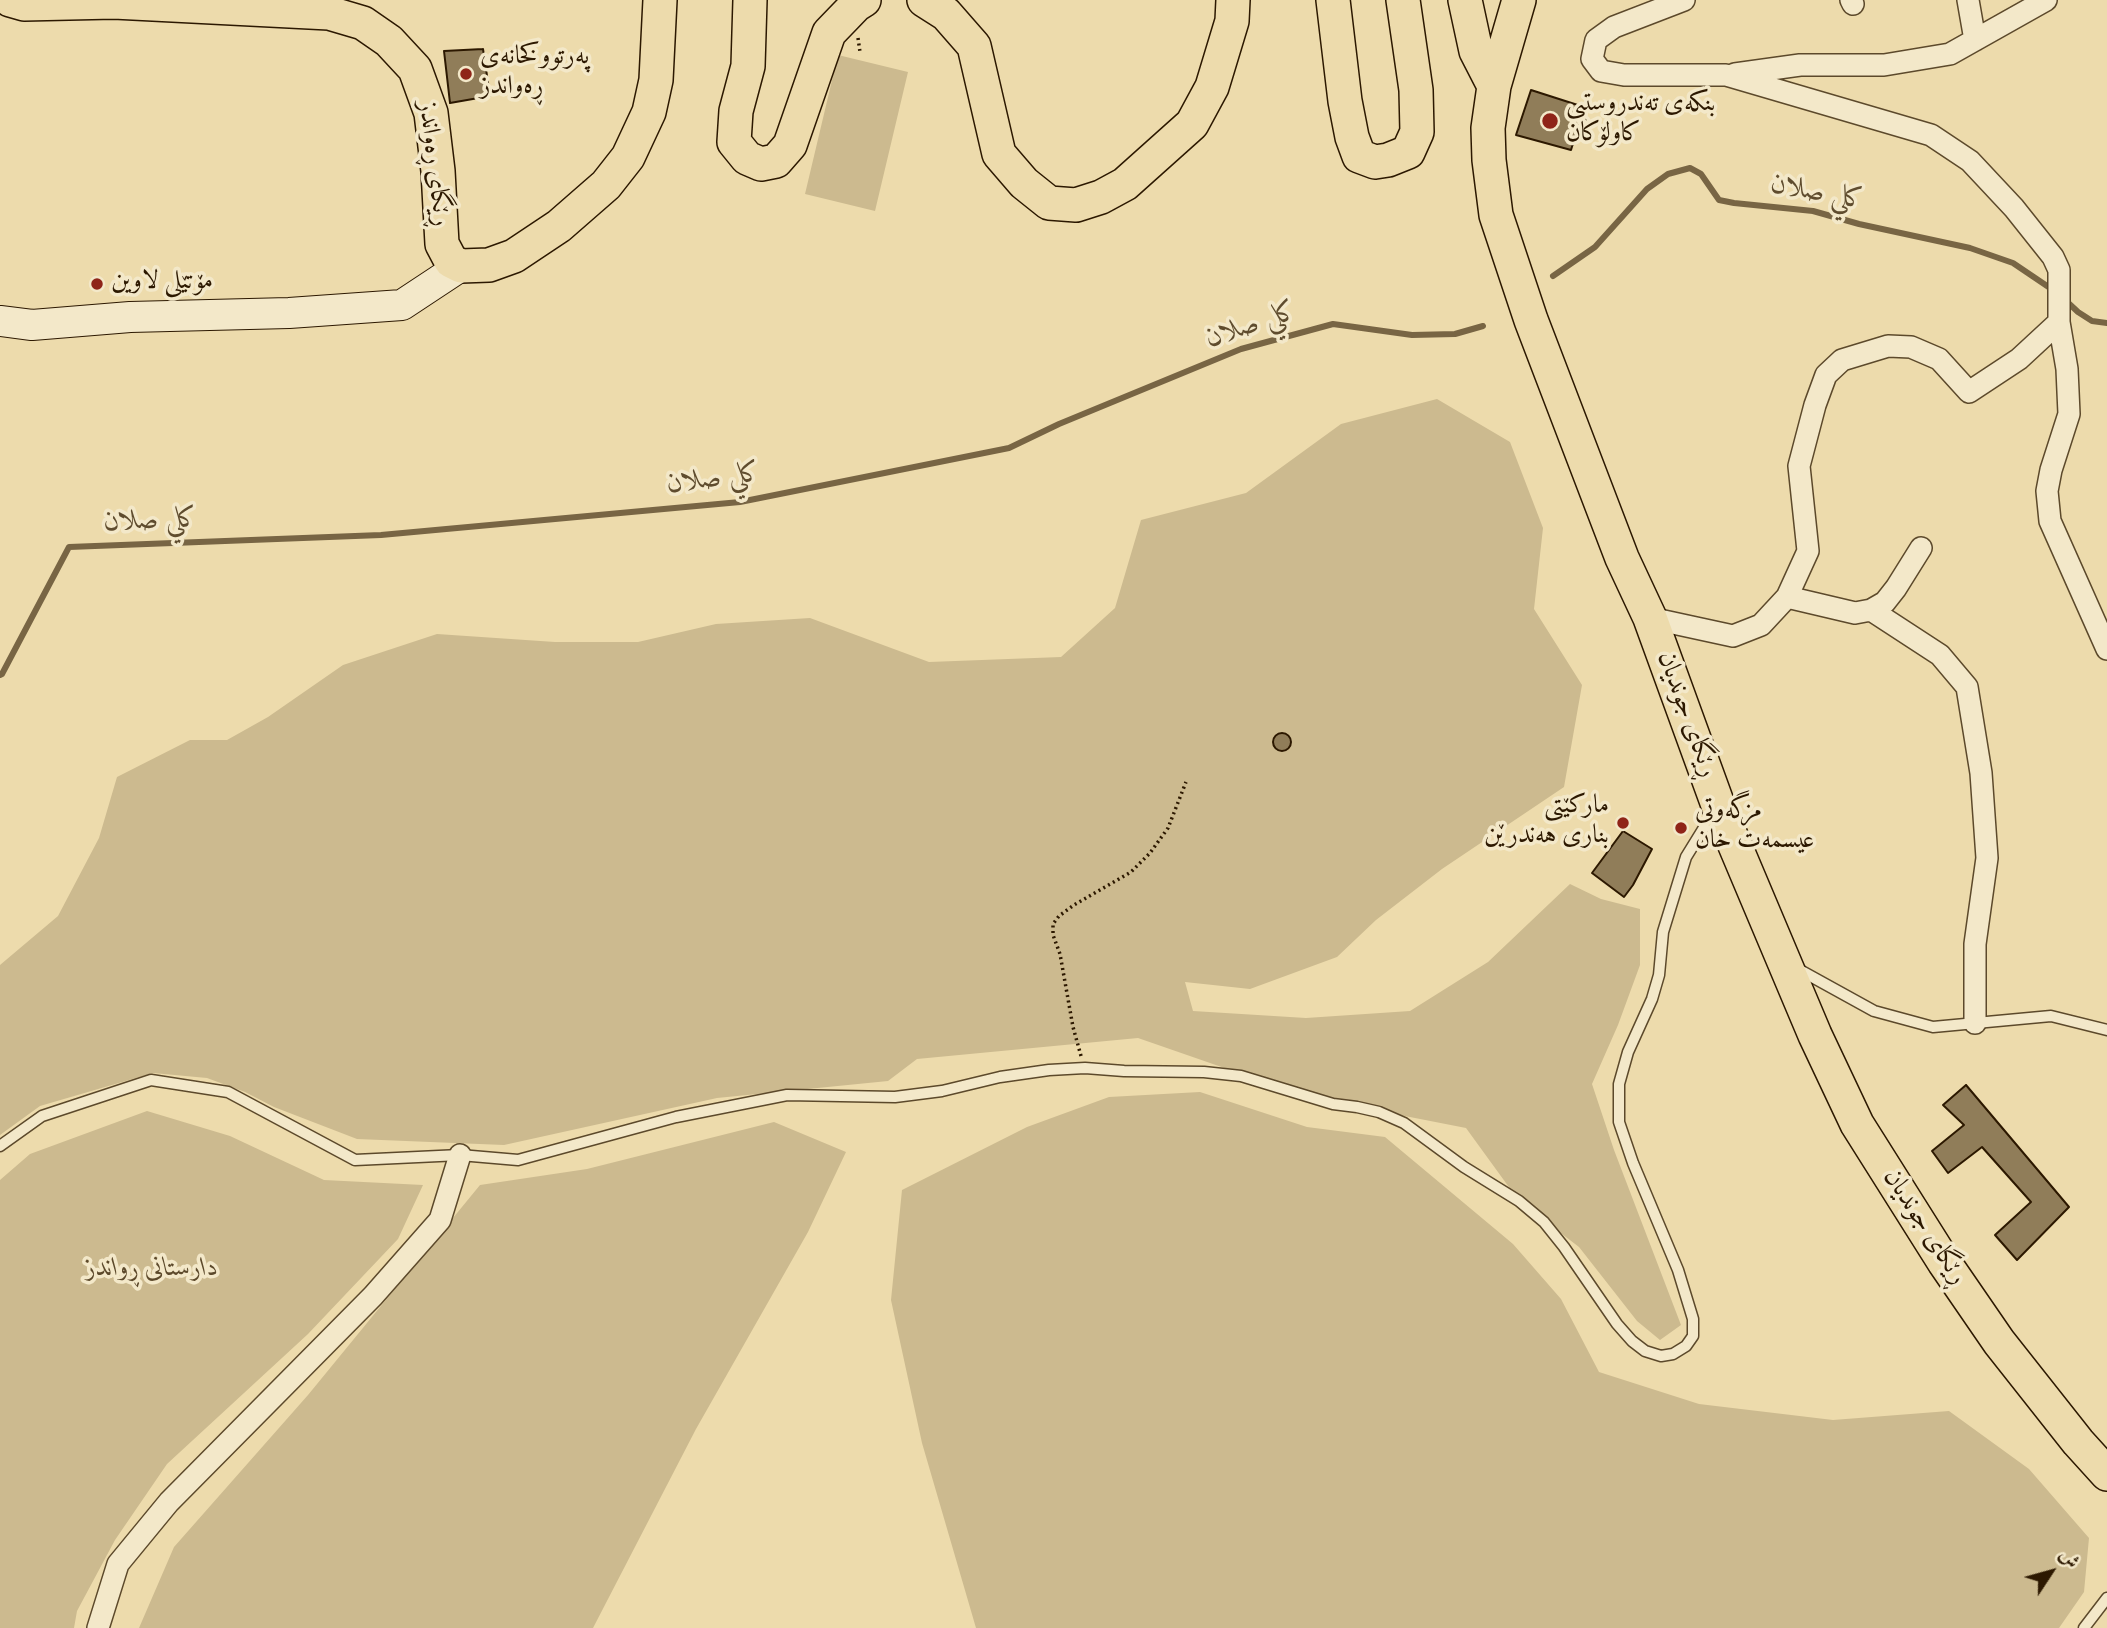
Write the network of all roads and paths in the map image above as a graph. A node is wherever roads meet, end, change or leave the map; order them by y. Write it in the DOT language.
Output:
graph roads {
  1 [pos="660,0"];
  2 [pos="750,0"];
  3 [pos="864,0"];
  4 [pos="924,0"];
  5 [pos="1233,0"];
  6 [pos="1333,0"];
  7 [pos="1403,0"];
  8 [pos="1465,0"];
  9 [pos="1519,0"];
  10 [pos="1684,0"];
  11 [pos="1968,0"];
  12 [pos="2046,0"];
  13 [pos="11,5"];
  14 [pos="1975,40"];
  15 [pos="1726,75"];
  16 [pos="1494,86"];
  17 [pos="461,266"];
  18 [pos="2059,315"];
  19 [pos="0,321"];
  20 [pos="1921,548"];
  21 [pos="1787,597"];
  22 [pos="1871,610"];
  23 [pos="1650,618"];
  24 [pos="2107,649"];
  25 [pos="1186,782"];
  26 [pos="1718,805"];
  27 [pos="1784,961"];
  28 [pos="1975,1023"];
  29 [pos="2107,1030"];
  30 [pos="1085,1068"];
  31 [pos="0,1146"];
  32 [pos="460,1155"];
  33 [pos="2107,1474"];
  34 [pos="2107,1598"];
  35 [pos="98,1628"];
  36 [pos="2084,1628"];
  1 -- 17 [label="main road"];
  2 -- 3 [label="main road"];
  4 -- 5 [label="main road"];
  6 -- 7 [label="main road"];
  8 -- 16 [label="main road"];
  9 -- 16 [label="main road, ڕێگای جوندیان"];
  10 -- 15 [label="street"];
  11 -- 14 [label="street"];
  12 -- 14 [label="street"];
  13 -- 17 [label="main road, ڕێگای ڕەواندز"];
  14 -- 15 [label="street"];
  15 -- 18 [label="street"];
  16 -- 23 [label="main road, ڕێگای جوندیان"];
  17 -- 19 [label="street"];
  18 -- 21 [label="street"];
  18 -- 24 [label="street"];
  20 -- 22 [label="street"];
  21 -- 22 [label="street"];
  21 -- 23 [label="street"];
  22 -- 28 [label="street"];
  23 -- 26 [label="main road, ڕێگای جوندیان"];
  25 -- 30 [label="path"];
  26 -- 27 [label="main road, ڕێگای جوندیان"];
  26 -- 30 [label="lane"];
  27 -- 28 [label="lane"];
  27 -- 33 [label="main road, ڕێگای جوندیان"];
  28 -- 29 [label="lane"];
  30 -- 32 [label="lane"];
  31 -- 32 [label="lane"];
  32 -- 35 [label="street"];
  34 -- 36 [label="lane"];
}
